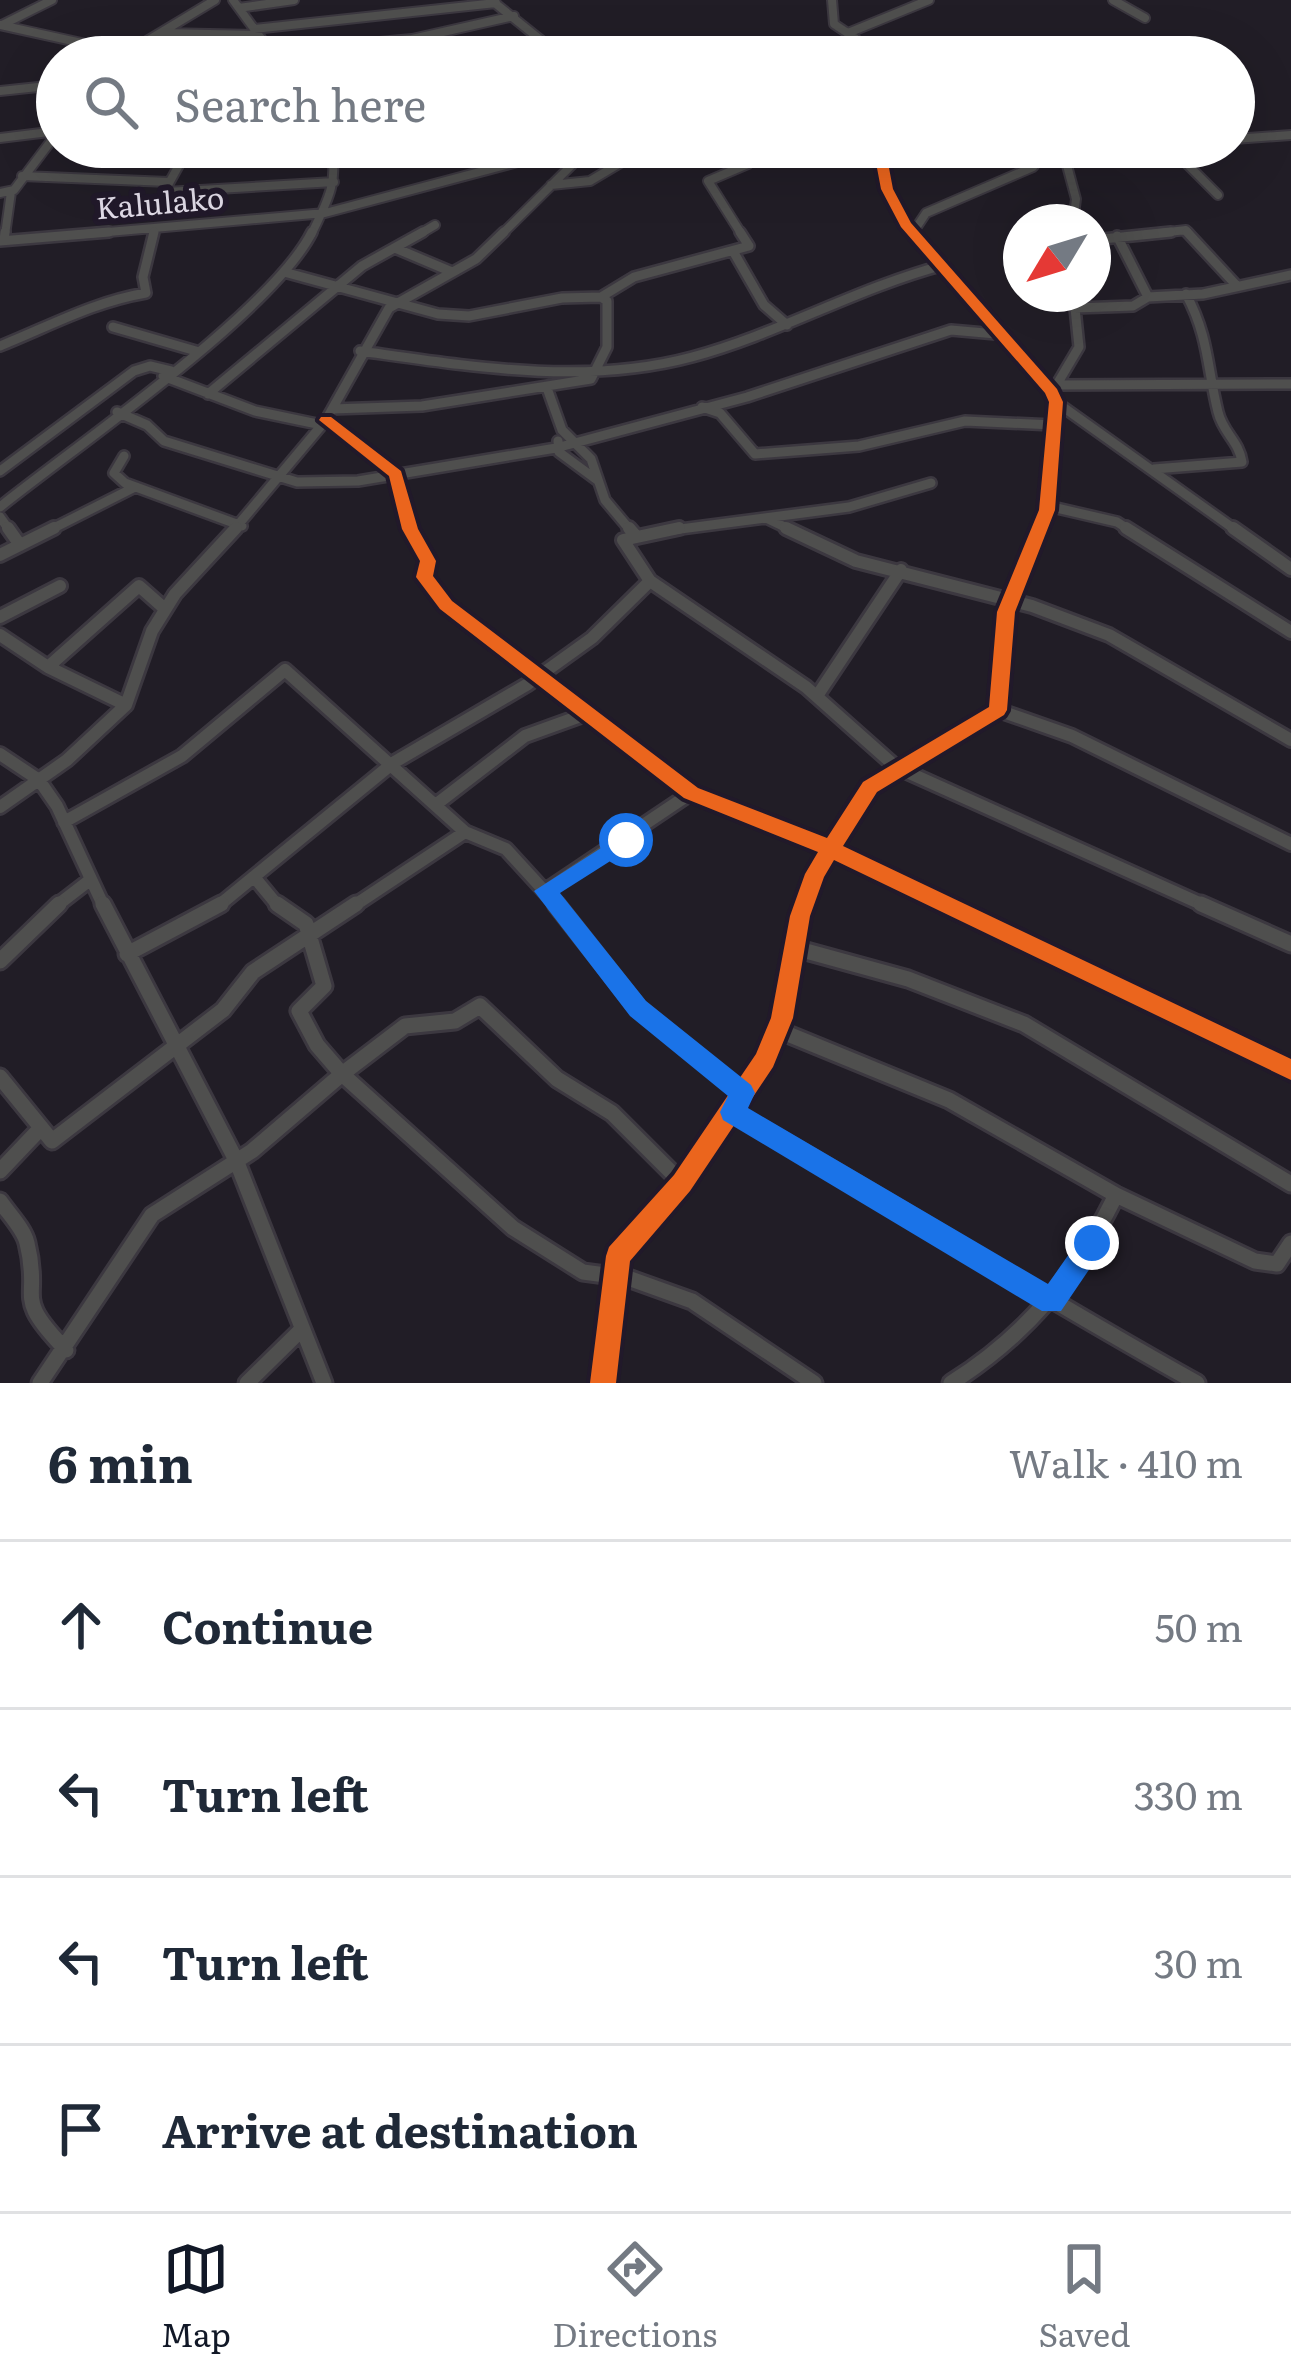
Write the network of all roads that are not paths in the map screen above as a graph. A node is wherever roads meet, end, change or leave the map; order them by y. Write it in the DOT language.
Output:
graph roads {
  1 [pos="52,0"];
  2 [pos="215,0"];
  3 [pos="294,0"];
  4 [pos="832,0"];
  5 [pos="929,0"];
  6 [pos="1113,0"];
  7 [pos="493,2"];
  8 [pos="236,4"];
  9 [pos="514,16"];
  10 [pos="1145,17"];
  11 [pos="1,26"];
  12 [pos="160,32"];
  13 [pos="256,32"];
  14 [pos="848,33"];
  15 [pos="43,36"];
  16 [pos="154,36"];
  17 [pos="259,36"];
  18 [pos="425,36"];
  19 [pos="537,36"];
  20 [pos="851,36"];
  21 [pos="36,87"];
  22 [pos="0,91"];
  23 [pos="36,134"];
  24 [pos="1291,135"];
  25 [pos="0,138"];
  26 [pos="1255,138"];
  27 [pos="36,158"];
  28 [pos="178,168"];
  29 [pos="332,168"];
  30 [pos="485,168"];
  31 [pos="568,168"];
  32 [pos="611,168"];
  33 [pos="739,168"];
  34 [pos="883,168"];
  35 [pos="1031,168"];
  36 [pos="1068,168"];
  37 [pos="1191,168"];
  38 [pos="22,176"];
  39 [pos="169,182"];
  40 [pos="334,182"];
  41 [pos="551,185"];
  42 [pos="5,192"];
  43 [pos="1218,195"];
  44 [pos="1075,204"];
  45 [pos="325,213"];
  46 [pos="435,225"];
  47 [pos="154,230"];
  48 [pos="912,233"];
  49 [pos="1117,236"];
  50 [pos="1111,237"];
  51 [pos="2,241"];
  52 [pos="395,248"];
  53 [pos="733,251"];
  54 [pos="944,265"];
  55 [pos="284,272"];
  56 [pos="452,272"];
  57 [pos="1291,275"];
  58 [pos="336,286"];
  59 [pos="1238,286"];
  60 [pos="1186,294"];
  61 [pos="601,297"];
  62 [pos="1148,297"];
  63 [pos="395,302"];
  64 [pos="1111,307"];
  65 [pos="1075,312"];
  66 [pos="788,325"];
  67 [pos="113,327"];
  68 [pos="998,334"];
  69 [pos="0,346"];
  70 [pos="196,351"];
  71 [pos="360,351"];
  72 [pos="597,368"];
  73 [pos="167,374"];
  74 [pos="1211,382"];
  75 [pos="1291,384"];
  76 [pos="547,388"];
  77 [pos="1055,393"];
  78 [pos="208,394"];
  79 [pos="701,407"];
  80 [pos="117,412"];
  81 [pos="326,418"];
  82 [pos="1053,425"];
  83 [pos="562,430"];
  84 [pos="575,442"];
  85 [pos="556,448"];
  86 [pos="124,456"];
  87 [pos="1154,469"];
  88 [pos="0,471"];
  89 [pos="398,476"];
  90 [pos="284,477"];
  91 [pos="597,480"];
  92 [pos="931,483"];
  93 [pos="135,487"];
  94 [pos="1048,506"];
  95 [pos="0,507"];
  96 [pos="0,517"];
  97 [pos="766,518"];
  98 [pos="242,526"];
  99 [pos="635,535"];
  100 [pos="20,545"];
  101 [pos="1291,551"];
  102 [pos="1267,552"];
  103 [pos="0,555"];
  104 [pos="1291,569"];
  105 [pos="901,570"];
  106 [pos="650,581"];
  107 [pos="60,586"];
  108 [pos="1010,600"];
  109 [pos="165,610"];
  110 [pos="0,616"];
  111 [pos="1291,632"];
  112 [pos="0,635"];
  113 [pos="48,667"];
  114 [pos="537,677"];
  115 [pos="818,696"];
  116 [pos="126,705"];
  117 [pos="998,710"];
  118 [pos="586,714"];
  119 [pos="1291,740"];
  120 [pos="0,754"];
  121 [pos="393,763"];
  122 [pos="896,767"];
  123 [pos="39,780"];
  124 [pos="691,793"];
  125 [pos="438,803"];
  126 [pos="0,807"];
  127 [pos="64,822"];
  128 [pos="465,832"];
  129 [pos="1291,844"];
  130 [pos="830,848"];
  131 [pos="256,878"];
  132 [pos="90,880"];
  133 [pos="545,891"];
  134 [pos="311,938"];
  135 [pos="1291,944"];
  136 [pos="795,948"];
  137 [pos="127,954"];
  138 [pos="0,961"];
  139 [pos="778,1030"];
  140 [pos="175,1049"];
  141 [pos="1291,1070"];
  142 [pos="342,1074"];
  143 [pos="0,1077"];
  144 [pos="743,1093"];
  145 [pos="732,1112"];
  146 [pos="38,1131"];
  147 [pos="237,1162"];
  148 [pos="0,1171"];
  149 [pos="682,1183"];
  150 [pos="1291,1184"];
  151 [pos="1116,1195"];
  152 [pos="0,1201"];
  153 [pos="1291,1243"];
  154 [pos="614,1277"];
  155 [pos="1052,1301"];
  156 [pos="299,1332"];
  157 [pos="66,1350"];
  158 [pos="40,1383"];
  159 [pos="247,1383"];
  160 [pos="324,1383"];
  161 [pos="603,1383"];
  162 [pos="814,1383"];
  163 [pos="951,1383"];
  164 [pos="1196,1383"];
  1 -- 11 [label="street"];
  2 -- 12 [label="street"];
  3 -- 8 [label="street"];
  4 -- 14 [label="street"];
  5 -- 14 [label="street"];
  6 -- 10 [label="street"];
  7 -- 9 [label="street"];
  7 -- 13 [label="street"];
  8 -- 13 [label="street"];
  9 -- 18 [label="street"];
  9 -- 19 [label="street"];
  11 -- 15 [label="street"];
  12 -- 13 [label="street"];
  12 -- 16 [label="street"];
  13 -- 17 [label="street"];
  14 -- 20 [label="street"];
  21 -- 22 [label="street"];
  23 -- 25 [label="street"];
  24 -- 26 [label="street"];
  27 -- 38 [label="street"];
  28 -- 39 [label="street"];
  29 -- 40 [label="street"];
  30 -- 45 [label="street, Kalulako"];
  31 -- 41 [label="street"];
  32 -- 41 [label="street"];
  33 -- 53 [label="street"];
  34 -- 48 [label="street"];
  35 -- 48 [label="street"];
  36 -- 44 [label="street"];
  37 -- 43 [label="street"];
  38 -- 39 [label="street"];
  38 -- 42 [label="street"];
  39 -- 40 [label="street"];
  40 -- 45 [label="street"];
  41 -- 56 [label="street"];
  42 -- 51 [label="street"];
  45 -- 47 [label="street, Kalulako"];
  45 -- 55 [label="street"];
  46 -- 52 [label="street"];
  47 -- 51 [label="street, Kalulako"];
  47 -- 69 [label="street"];
  48 -- 54 [label="street"];
  49 -- 50 [label="street"];
  49 -- 59 [label="street"];
  49 -- 62 [label="street"];
  52 -- 56 [label="street"];
  52 -- 58 [label="street"];
  53 -- 61 [label="street"];
  53 -- 66 [label="street"];
  54 -- 66 [label="street"];
  54 -- 68 [label="street"];
  55 -- 58 [label="street"];
  55 -- 70 [label="street"];
  56 -- 63 [label="street"];
  57 -- 59 [label="street"];
  58 -- 63 [label="street"];
  58 -- 78 [label="street"];
  59 -- 60 [label="street"];
  60 -- 62 [label="street"];
  60 -- 74 [label="street"];
  61 -- 63 [label="street"];
  61 -- 72 [label="street"];
  62 -- 64 [label="street"];
  63 -- 71 [label="street"];
  65 -- 77 [label="street"];
  66 -- 72 [label="street"];
  67 -- 70 [label="street"];
  68 -- 77 [label="street"];
  68 -- 79 [label="street"];
  70 -- 73 [label="street"];
  71 -- 72 [label="street"];
  71 -- 81 [label="street"];
  72 -- 76 [label="street"];
  73 -- 78 [label="street"];
  73 -- 80 [label="street"];
  73 -- 88 [label="street"];
  74 -- 75 [label="street"];
  74 -- 77 [label="street"];
  74 -- 87 [label="street"];
  76 -- 81 [label="street"];
  76 -- 83 [label="street"];
  77 -- 82 [label="street"];
  77 -- 87 [label="street"];
  78 -- 81 [label="street"];
  79 -- 82 [label="street"];
  79 -- 84 [label="street"];
  80 -- 90 [label="street"];
  80 -- 95 [label="street"];
  81 -- 89 [label="street"];
  81 -- 90 [label="street"];
  82 -- 94 [label="street"];
  83 -- 84 [label="street"];
  83 -- 85 [label="street"];
  84 -- 85 [label="street"];
  84 -- 91 [label="street"];
  85 -- 89 [label="street"];
  85 -- 91 [label="street"];
  86 -- 93 [label="street"];
  87 -- 102 [label="street"];
  89 -- 90 [label="street"];
  89 -- 114 [label="street"];
  90 -- 98 [label="street"];
  91 -- 99 [label="street"];
  92 -- 97 [label="street"];
  93 -- 98 [label="street"];
  93 -- 100 [label="street"];
  94 -- 108 [label="street"];
  94 -- 111 [label="street"];
  96 -- 100 [label="street"];
  97 -- 99 [label="street"];
  97 -- 105 [label="street"];
  98 -- 109 [label="street"];
  99 -- 106 [label="street"];
  100 -- 103 [label="street"];
  101 -- 102 [label="street"];
  102 -- 104 [label="street"];
  105 -- 108 [label="street"];
  105 -- 115 [label="street"];
  106 -- 114 [label="street"];
  106 -- 115 [label="street"];
  107 -- 110 [label="street"];
  108 -- 117 [label="street"];
  108 -- 119 [label="street"];
  109 -- 113 [label="street"];
  109 -- 116 [label="street"];
  112 -- 113 [label="street"];
  113 -- 116 [label="street"];
  114 -- 118 [label="street"];
  114 -- 121 [label="street"];
  115 -- 122 [label="street"];
  116 -- 123 [label="street"];
  117 -- 122 [label="street"];
  117 -- 129 [label="street"];
  118 -- 124 [label="street"];
  118 -- 125 [label="street"];
  120 -- 123 [label="street"];
  121 -- 125 [label="street"];
  121 -- 127 [label="street"];
  121 -- 131 [label="street"];
  122 -- 130 [label="street"];
  122 -- 135 [label="street"];
  123 -- 126 [label="street"];
  123 -- 127 [label="street"];
  124 -- 130 [label="street"];
  124 -- 133 [label="street"];
  125 -- 128 [label="street"];
  127 -- 132 [label="street"];
  128 -- 133 [label="street"];
  128 -- 134 [label="street"];
  130 -- 136 [label="street"];
  130 -- 141 [label="street"];
  131 -- 134 [label="street"];
  131 -- 137 [label="street"];
  132 -- 137 [label="street"];
  132 -- 138 [label="street"];
  133 -- 144 [label="street"];
  134 -- 140 [label="street"];
  134 -- 142 [label="street"];
  136 -- 139 [label="street"];
  136 -- 150 [label="street"];
  137 -- 140 [label="street"];
  139 -- 144 [label="street"];
  139 -- 151 [label="street"];
  140 -- 146 [label="street"];
  140 -- 147 [label="street"];
  142 -- 147 [label="street"];
  142 -- 149 [label="street"];
  142 -- 154 [label="street"];
  143 -- 146 [label="street"];
  144 -- 145 [label="street"];
  145 -- 149 [label="street"];
  145 -- 155 [label="street"];
  146 -- 148 [label="street"];
  147 -- 156 [label="street"];
  147 -- 157 [label="street"];
  149 -- 154 [label="street"];
  151 -- 153 [label="street"];
  151 -- 155 [label="street"];
  152 -- 157 [label="street"];
  154 -- 161 [label="street"];
  154 -- 162 [label="street"];
  155 -- 163 [label="street"];
  155 -- 164 [label="street"];
  156 -- 159 [label="street"];
  156 -- 160 [label="street"];
  157 -- 158 [label="street"];
}
